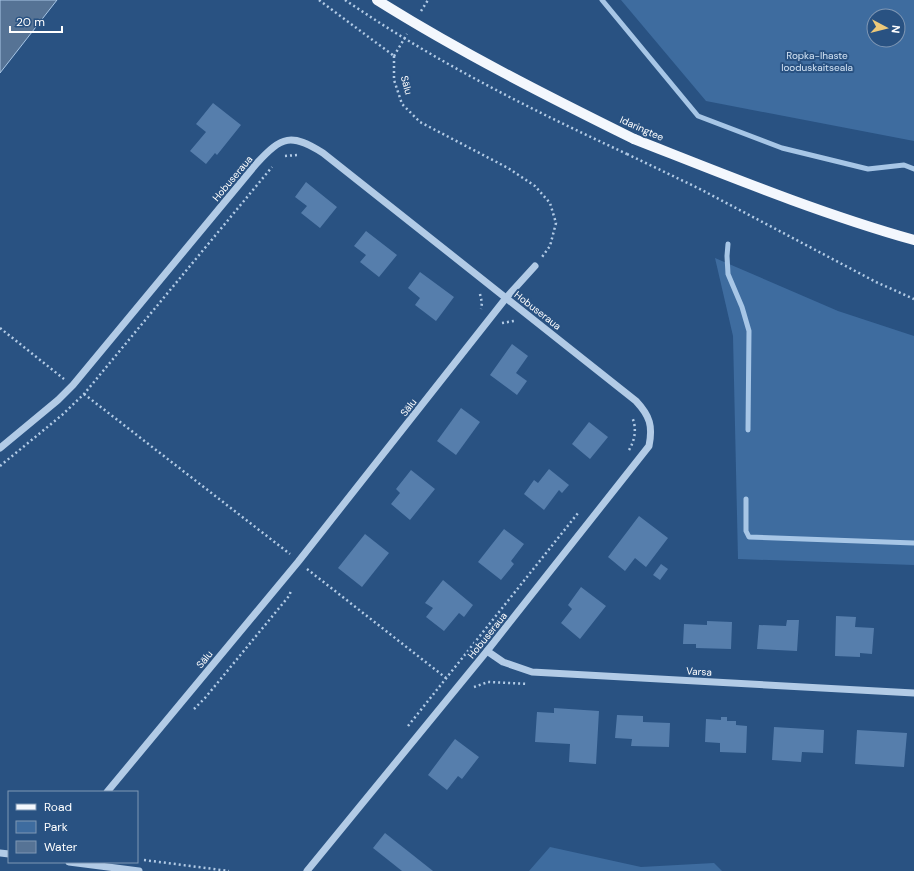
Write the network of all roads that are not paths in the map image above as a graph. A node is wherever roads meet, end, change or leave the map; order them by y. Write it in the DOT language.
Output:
graph roads {
  1 [pos="377,0"];
  2 [pos="914,240"];
  3 [pos="535,266"];
  4 [pos="506,298"];
  5 [pos="0,448"];
  6 [pos="487,651"];
  7 [pos="914,693"];
  8 [pos="108,791"];
  9 [pos="80,863"];
  10 [pos="139,871"];
  11 [pos="307,871"];
  1 -- 2 [label="main road, Idaringtee, bridge"];
  3 -- 4 [label="street, Sälu"];
  4 -- 5 [label="street, Hobuseraua"];
  4 -- 6 [label="street, Hobuseraua"];
  4 -- 8 [label="street, Sälu"];
  6 -- 7 [label="street, Varsa"];
  6 -- 11 [label="street, Hobuseraua"];
  9 -- 10 [label="street"];
}
